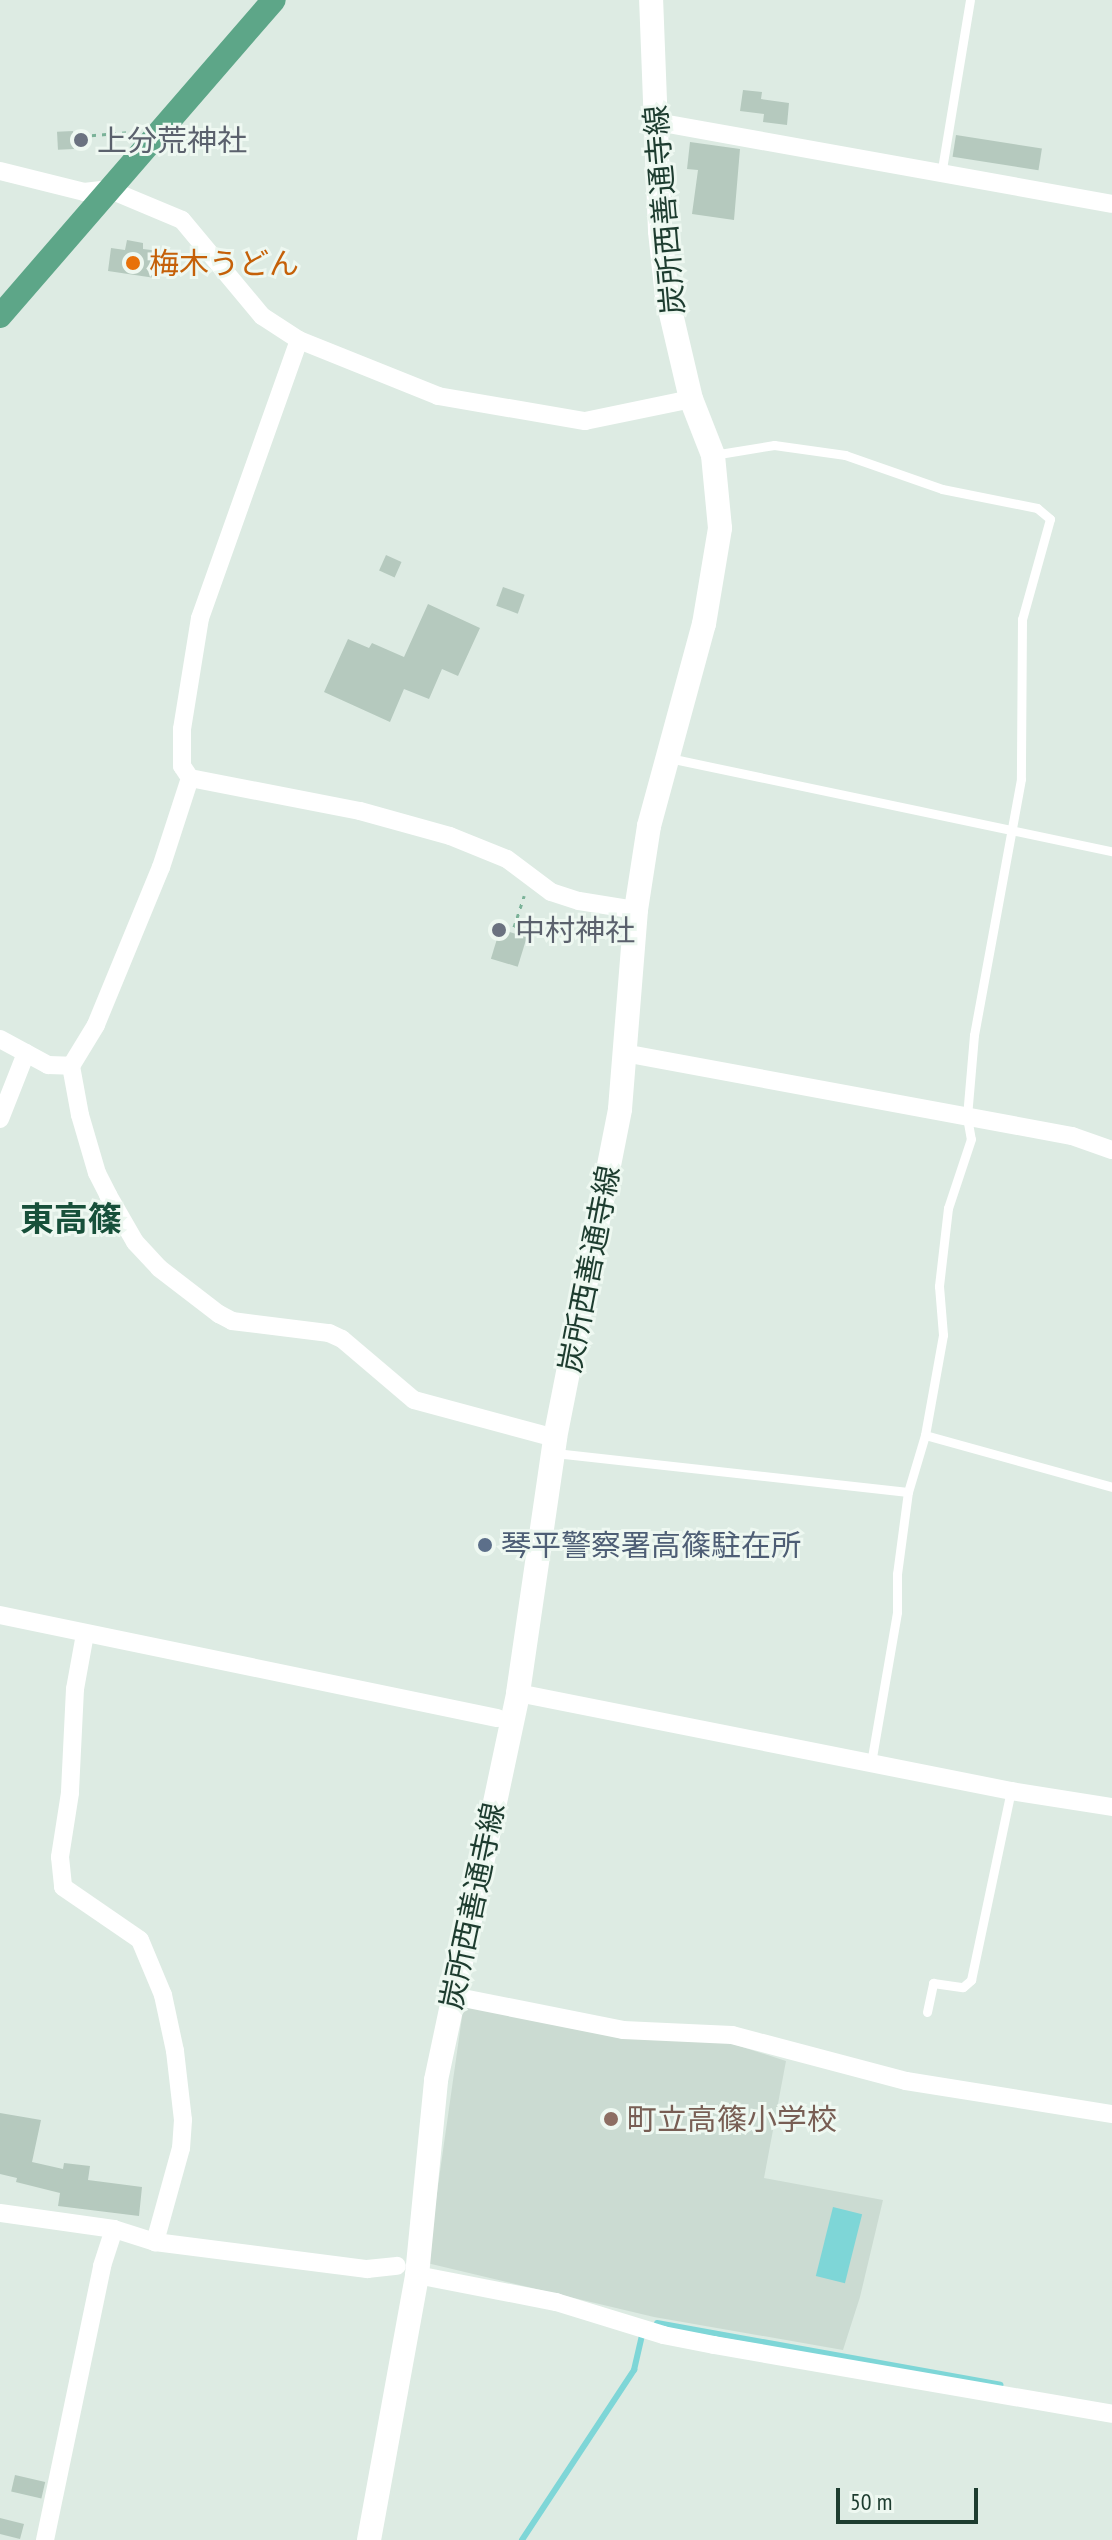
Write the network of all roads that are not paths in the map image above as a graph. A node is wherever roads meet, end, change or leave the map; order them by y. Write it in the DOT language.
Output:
graph roads {
  1 [pos="274,0"];
  2 [pos="651,0"];
  3 [pos="970,0"];
  4 [pos="657,122"];
  5 [pos="0,171"];
  6 [pos="941,175"];
  7 [pos="108,189"];
  8 [pos="1112,204"];
  9 [pos="0,316"];
  10 [pos="299,340"];
  11 [pos="691,399"];
  12 [pos="713,455"];
  13 [pos="667,757"];
  14 [pos="190,778"];
  15 [pos="1012,832"];
  16 [pos="1112,851"];
  17 [pos="636,910"];
  18 [pos="0,1039"];
  19 [pos="26,1053"];
  20 [pos="624,1053"];
  21 [pos="71,1066"];
  22 [pos="967,1117"];
  23 [pos="0,1119"];
  24 [pos="1112,1150"];
  25 [pos="925,1435"];
  26 [pos="555,1445"];
  27 [pos="1112,1487"];
  28 [pos="908,1492"];
  29 [pos="0,1615"];
  30 [pos="85,1634"];
  31 [pos="518,1693"];
  32 [pos="497,1718"];
  33 [pos="871,1763"];
  34 [pos="1011,1791"];
  35 [pos="1112,1807"];
  36 [pos="453,1996"];
  37 [pos="927,2012"];
  38 [pos="1112,2114"];
  39 [pos="0,2213"];
  40 [pos="114,2229"];
  41 [pos="155,2242"];
  42 [pos="407,2271"];
  43 [pos="1112,2414"];
  44 [pos="45,2540"];
  45 [pos="369,2540"];
  1 -- 7 [label="main road"];
  2 -- 4 [label="main road, 炭所西善通寺線"];
  3 -- 6 [label="lane"];
  4 -- 6 [label="street"];
  4 -- 11 [label="main road, 炭所西善通寺線"];
  5 -- 7 [label="street"];
  6 -- 8 [label="street"];
  7 -- 9 [label="main road"];
  7 -- 10 [label="street"];
  10 -- 11 [label="street"];
  10 -- 14 [label="street"];
  11 -- 12 [label="main road, 炭所西善通寺線"];
  12 -- 13 [label="main road, 炭所西善通寺線"];
  12 -- 15 [label="lane"];
  13 -- 15 [label="lane"];
  13 -- 17 [label="main road, 炭所西善通寺線"];
  14 -- 17 [label="street"];
  14 -- 21 [label="street"];
  15 -- 16 [label="lane"];
  15 -- 22 [label="lane"];
  17 -- 20 [label="main road, 炭所西善通寺線"];
  18 -- 19 [label="street"];
  19 -- 21 [label="street"];
  19 -- 23 [label="street"];
  20 -- 22 [label="street"];
  20 -- 26 [label="main road, 炭所西善通寺線"];
  21 -- 26 [label="street"];
  22 -- 24 [label="street"];
  22 -- 25 [label="lane"];
  25 -- 27 [label="lane"];
  25 -- 28 [label="lane"];
  26 -- 28 [label="lane"];
  26 -- 31 [label="main road, 炭所西善通寺線"];
  28 -- 33 [label="lane"];
  29 -- 30 [label="street"];
  30 -- 32 [label="street"];
  30 -- 41 [label="street"];
  31 -- 33 [label="street"];
  31 -- 36 [label="main road, 炭所西善通寺線"];
  33 -- 34 [label="street"];
  34 -- 35 [label="street"];
  34 -- 37 [label="lane"];
  36 -- 38 [label="street"];
  36 -- 42 [label="main road, 炭所西善通寺線"];
  39 -- 40 [label="street"];
  40 -- 41 [label="street"];
  40 -- 44 [label="street"];
  41 -- 42 [label="street"];
  42 -- 43 [label="street"];
  42 -- 45 [label="main road, 炭所西善通寺線"];
}
